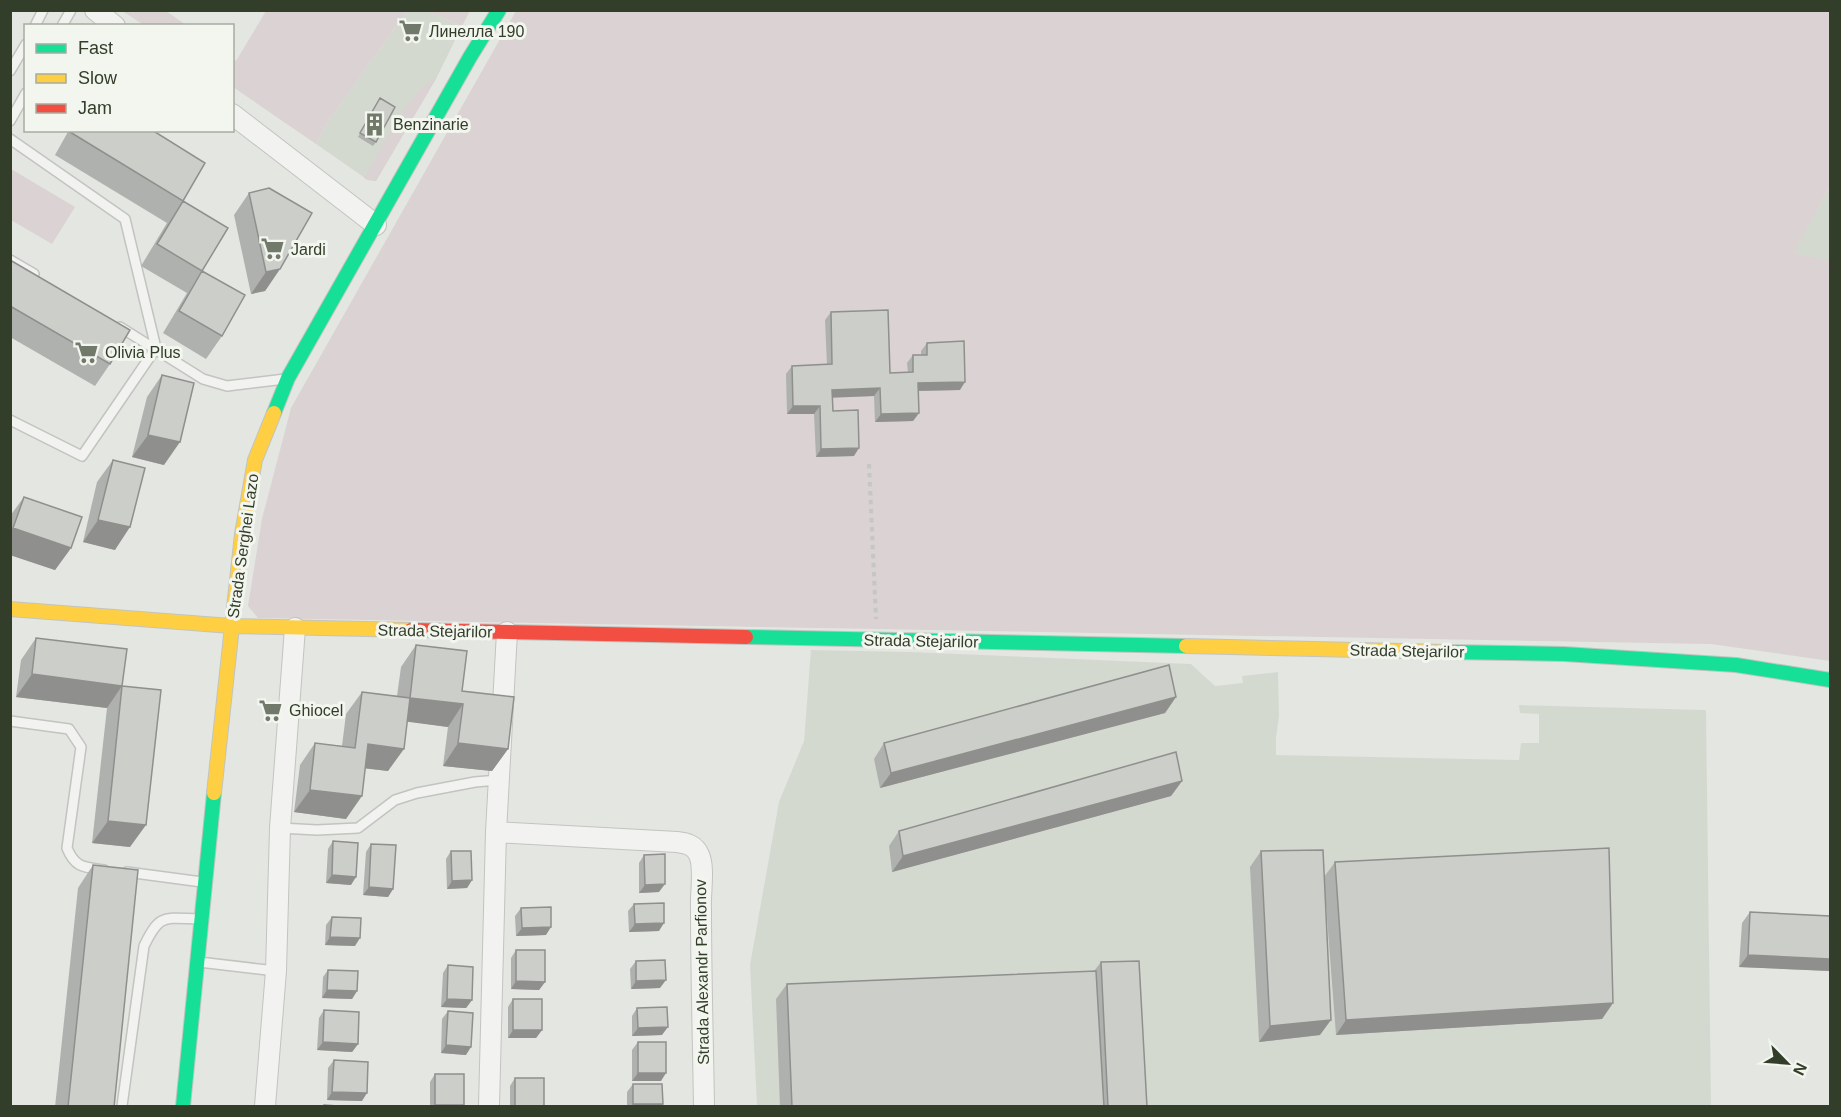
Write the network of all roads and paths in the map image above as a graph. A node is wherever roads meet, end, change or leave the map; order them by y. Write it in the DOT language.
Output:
graph roads {
  1 [pos="43,10"];
  2 [pos="71,10"];
  3 [pos="95,10"];
  4 [pos="499,10"];
  5 [pos="36,24"];
  6 [pos="63,24"];
  7 [pos="112,24"];
  8 [pos="24,47"];
  9 [pos="10,71"];
  10 [pos="24,96"];
  11 [pos="234,116"];
  12 [pos="10,121"];
  13 [pos="10,139"];
  14 [pos="376,225"];
  15 [pos="10,260"];
  16 [pos="39,278"];
  17 [pos="107,319"];
  18 [pos="156,348"];
  19 [pos="288,378"];
  20 [pos="10,420"];
  21 [pos="869,464"];
  22 [pos="10,609"];
  23 [pos="231,626"];
  24 [pos="295,628"];
  25 [pos="507,632"];
  26 [pos="878,640"];
  27 [pos="1830,680"];
  28 [pos="10,721"];
  29 [pos="498,780"];
  30 [pos="280,828"];
  31 [pos="495,832"];
  32 [pos="205,882"];
  33 [pos="201,919"];
  34 [pos="196,962"];
  35 [pos="276,971"];
  36 [pos="122,1107"];
  37 [pos="183,1107"];
  38 [pos="265,1107"];
  39 [pos="489,1107"];
  40 [pos="704,1107"];
  1 -- 5 [label="lane"];
  2 -- 6 [label="lane"];
  3 -- 7 [label="street"];
  4 -- 14 [label="street, Strada Serghei Lazo"];
  8 -- 9 [label="lane"];
  10 -- 12 [label="lane"];
  11 -- 14 [label="street"];
  13 -- 18 [label="lane"];
  14 -- 19 [label="street, Strada Serghei Lazo"];
  15 -- 16 [label="lane"];
  17 -- 18 [label="lane"];
  18 -- 19 [label="lane"];
  18 -- 20 [label="lane"];
  19 -- 23 [label="street, Strada Serghei Lazo"];
  21 -- 26 [label="path"];
  22 -- 23 [label="street, Strada Stejarilor"];
  23 -- 24 [label="street, Strada Stejarilor"];
  23 -- 32 [label="street, Strada Serghei Lazo"];
  24 -- 25 [label="street, Strada Stejarilor"];
  24 -- 30 [label="street"];
  25 -- 26 [label="street, Strada Stejarilor"];
  25 -- 29 [label="street"];
  26 -- 27 [label="street, Strada Stejarilor"];
  28 -- 32 [label="lane"];
  29 -- 30 [label="lane"];
  29 -- 31 [label="street"];
  30 -- 35 [label="street"];
  31 -- 39 [label="street"];
  31 -- 40 [label="street, Strada Alexandr Parfionov"];
  32 -- 33 [label="street, Strada Serghei Lazo"];
  33 -- 34 [label="street, Strada Serghei Lazo"];
  33 -- 36 [label="lane"];
  34 -- 35 [label="lane"];
  34 -- 37 [label="street, Strada Serghei Lazo"];
  35 -- 38 [label="street"];
}
